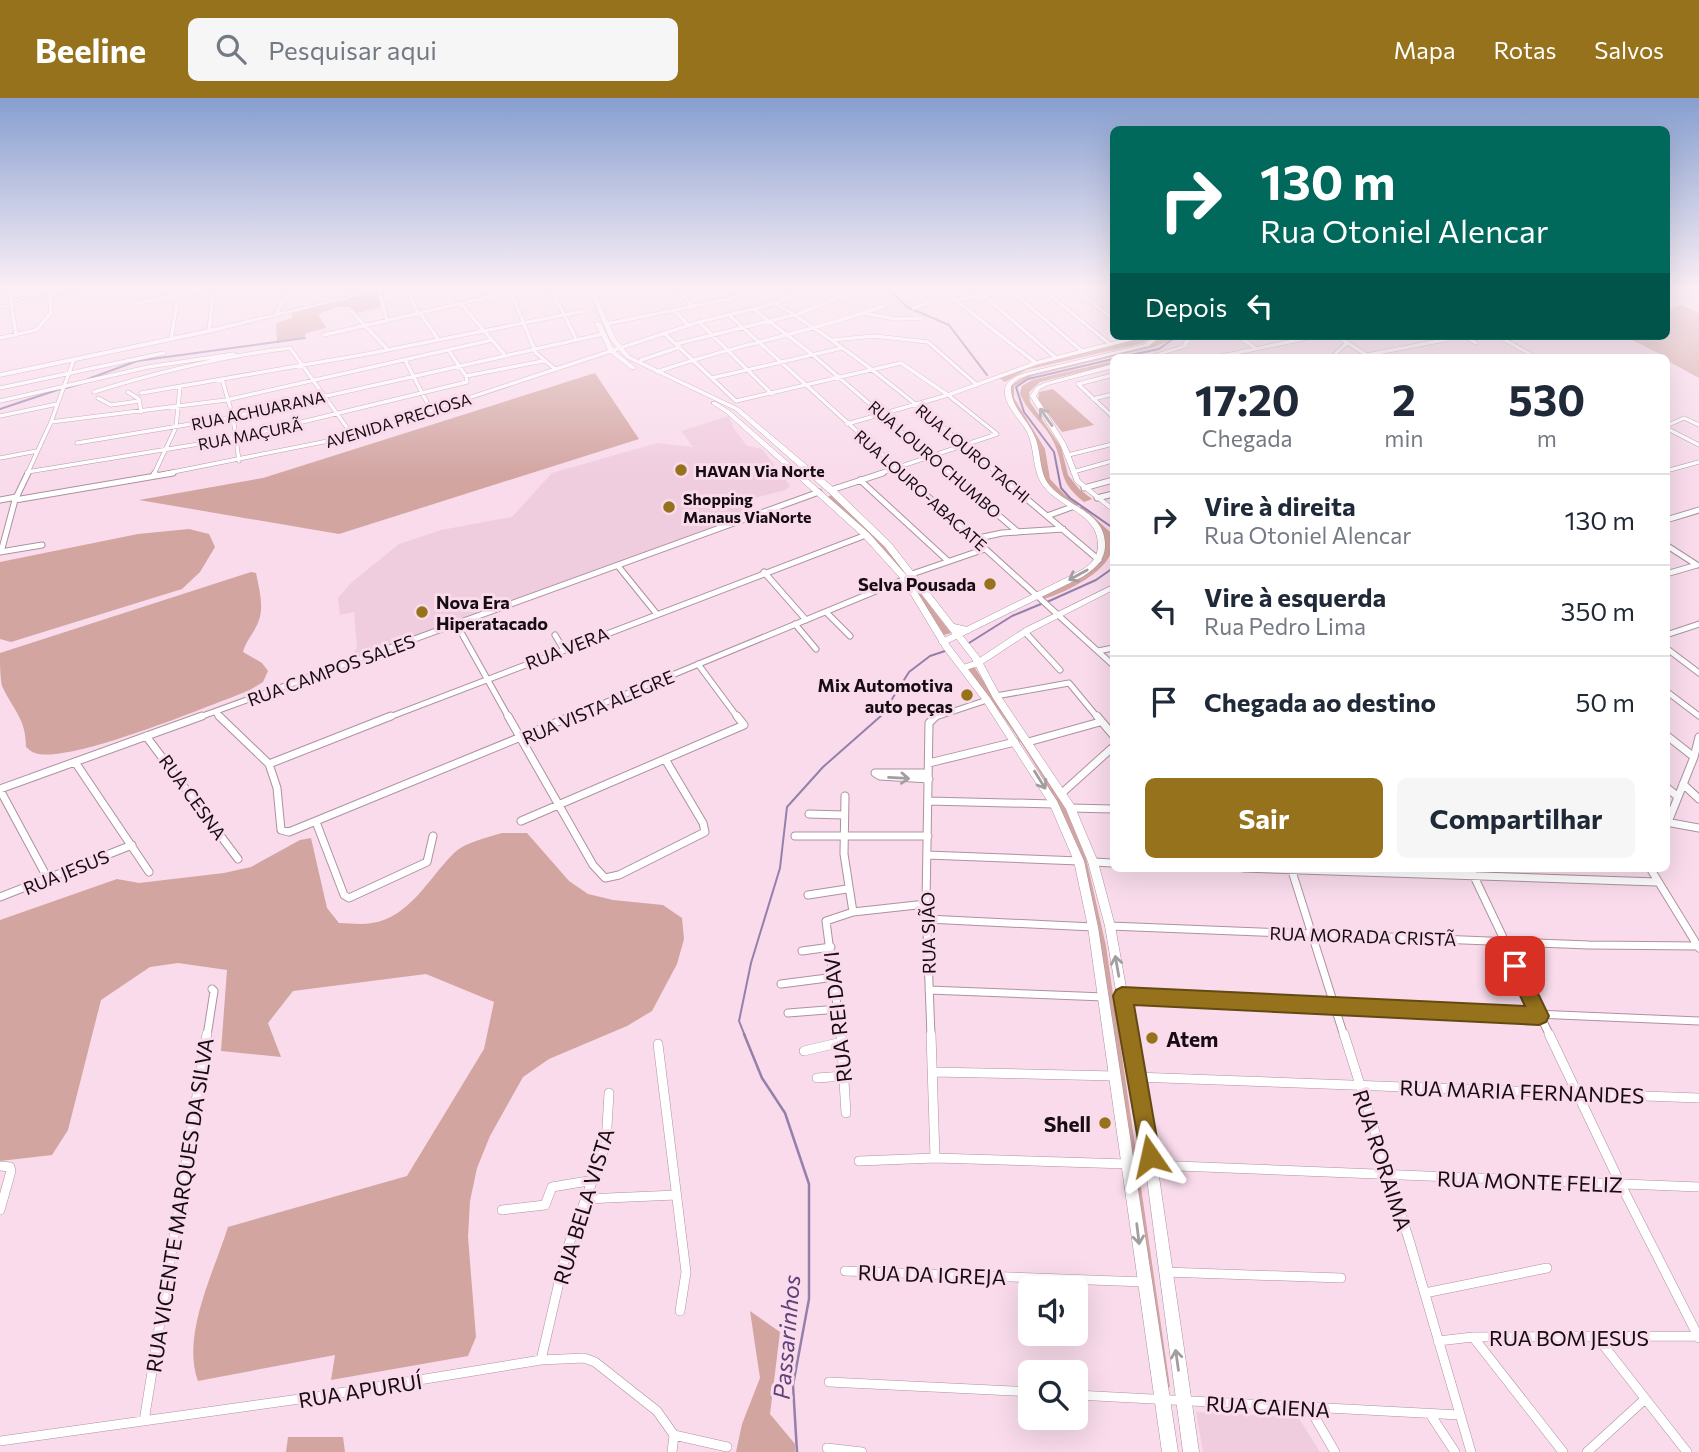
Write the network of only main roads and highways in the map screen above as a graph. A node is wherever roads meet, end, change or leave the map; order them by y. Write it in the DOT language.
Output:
graph roads {
  1 [pos="611,351"];
  2 [pos="623,351"];
  3 [pos="909,577"];
  4 [pos="951,626"];
  5 [pos="969,630"];
  6 [pos="992,698"];
  7 [pos="1058,799"];
  8 [pos="1086,861"];
  9 [pos="1170,1452"];
  10 [pos="1191,1452"];
  1 -- 3 [label="main road"];
  2 -- 3 [label="main road"];
  3 -- 4 [label="main road"];
  3 -- 6 [label="main road"];
  4 -- 5 [label="main road"];
  4 -- 6 [label="main road"];
  6 -- 7 [label="main road"];
  7 -- 8 [label="main road"];
  7 -- 8 [label="main road"];
  8 -- 9 [label="main road, one-way"];
  10 -- 8 [label="main road, one-way"];
}
